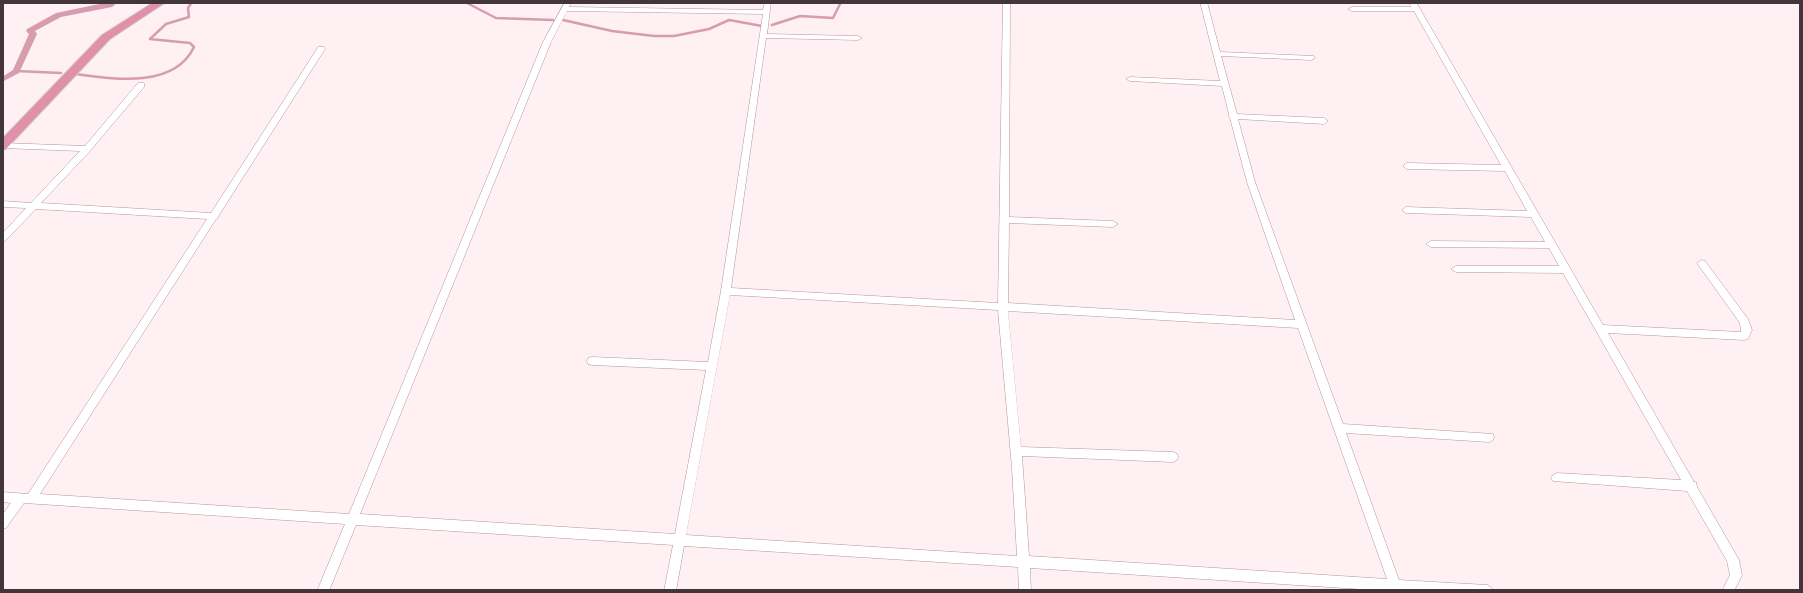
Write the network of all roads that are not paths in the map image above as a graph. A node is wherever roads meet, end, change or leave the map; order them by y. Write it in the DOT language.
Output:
graph roads {
  1 [pos="150,2"];
  2 [pos="161,2"];
  3 [pos="678,2"];
  4 [pos="708,2"];
  5 [pos="1007,2"];
  6 [pos="1203,2"];
  7 [pos="566,5"];
  8 [pos="1414,5"];
  9 [pos="767,7"];
  10 [pos="1352,9"];
  11 [pos="675,11"];
  12 [pos="705,11"];
  13 [pos="763,36"];
  14 [pos="859,37"];
  15 [pos="321,49"];
  16 [pos="1216,54"];
  17 [pos="1311,58"];
  18 [pos="1130,79"];
  19 [pos="1224,84"];
  20 [pos="141,85"];
  21 [pos="50,99"];
  22 [pos="36,100"];
  23 [pos="1232,116"];
  24 [pos="1324,121"];
  25 [pos="2,142"];
  26 [pos="87,149"];
  27 [pos="1407,166"];
  28 [pos="1508,168"];
  29 [pos="2,204"];
  30 [pos="33,205"];
  31 [pos="1406,210"];
  32 [pos="1534,214"];
  33 [pos="215,216"];
  34 [pos="1004,220"];
  35 [pos="1113,224"];
  36 [pos="2,239"];
  37 [pos="1431,244"];
  38 [pos="1553,245"];
  39 [pos="1702,263"];
  40 [pos="1456,269"];
  41 [pos="1567,270"];
  42 [pos="726,291"];
  43 [pos="1003,308"];
  44 [pos="1302,324"];
  45 [pos="1602,329"];
  46 [pos="592,361"];
  47 [pos="712,366"];
  48 [pos="1339,428"];
  49 [pos="1489,437"];
  50 [pos="1016,451"];
  51 [pos="1173,457"];
  52 [pos="1558,478"];
  53 [pos="1692,486"];
  54 [pos="2,497"];
  55 [pos="26,499"];
  56 [pos="352,521"];
  57 [pos="2,524"];
  58 [pos="681,540"];
  59 [pos="1025,561"];
  60 [pos="1397,588"];
  61 [pos="323,591"];
  62 [pos="670,591"];
  63 [pos="1025,591"];
  64 [pos="1487,591"];
  65 [pos="1728,591"];
  1 -- 22 [label="highway"];
  2 -- 21 [label="highway"];
  3 -- 11 [label="street"];
  4 -- 12 [label="street"];
  5 -- 34 [label="street"];
  6 -- 16 [label="street"];
  7 -- 11 [label="street"];
  7 -- 56 [label="street"];
  8 -- 10 [label="street"];
  8 -- 28 [label="street"];
  9 -- 12 [label="street"];
  9 -- 13 [label="street"];
  11 -- 12 [label="street"];
  13 -- 14 [label="street"];
  13 -- 42 [label="street"];
  15 -- 33 [label="street"];
  16 -- 17 [label="street"];
  16 -- 19 [label="street"];
  18 -- 19 [label="street"];
  19 -- 23 [label="street"];
  20 -- 26 [label="street"];
  21 -- 22 [label="highway"];
  21 -- 25 [label="highway"];
  22 -- 25 [label="highway"];
  23 -- 24 [label="street"];
  23 -- 44 [label="street"];
  25 -- 26 [label="street"];
  26 -- 30 [label="street"];
  27 -- 28 [label="street"];
  28 -- 32 [label="street"];
  29 -- 30 [label="street"];
  30 -- 33 [label="street"];
  30 -- 36 [label="street"];
  31 -- 32 [label="street"];
  32 -- 38 [label="street"];
  33 -- 55 [label="street"];
  34 -- 35 [label="street"];
  34 -- 43 [label="street"];
  37 -- 38 [label="street"];
  38 -- 41 [label="street"];
  39 -- 45 [label="street"];
  40 -- 41 [label="street"];
  41 -- 45 [label="street"];
  42 -- 43 [label="street"];
  42 -- 47 [label="street"];
  43 -- 44 [label="street"];
  43 -- 50 [label="street"];
  44 -- 48 [label="street"];
  45 -- 53 [label="street"];
  46 -- 47 [label="street"];
  47 -- 58 [label="street"];
  48 -- 49 [label="street"];
  48 -- 60 [label="street"];
  50 -- 51 [label="street"];
  50 -- 59 [label="street"];
  52 -- 53 [label="street"];
  53 -- 65 [label="street"];
  54 -- 55 [label="street"];
  55 -- 56 [label="street"];
  55 -- 57 [label="street"];
  56 -- 58 [label="street"];
  56 -- 61 [label="street"];
  58 -- 59 [label="street"];
  58 -- 62 [label="street"];
  59 -- 60 [label="street"];
  59 -- 63 [label="street"];
  60 -- 64 [label="street"];
}
